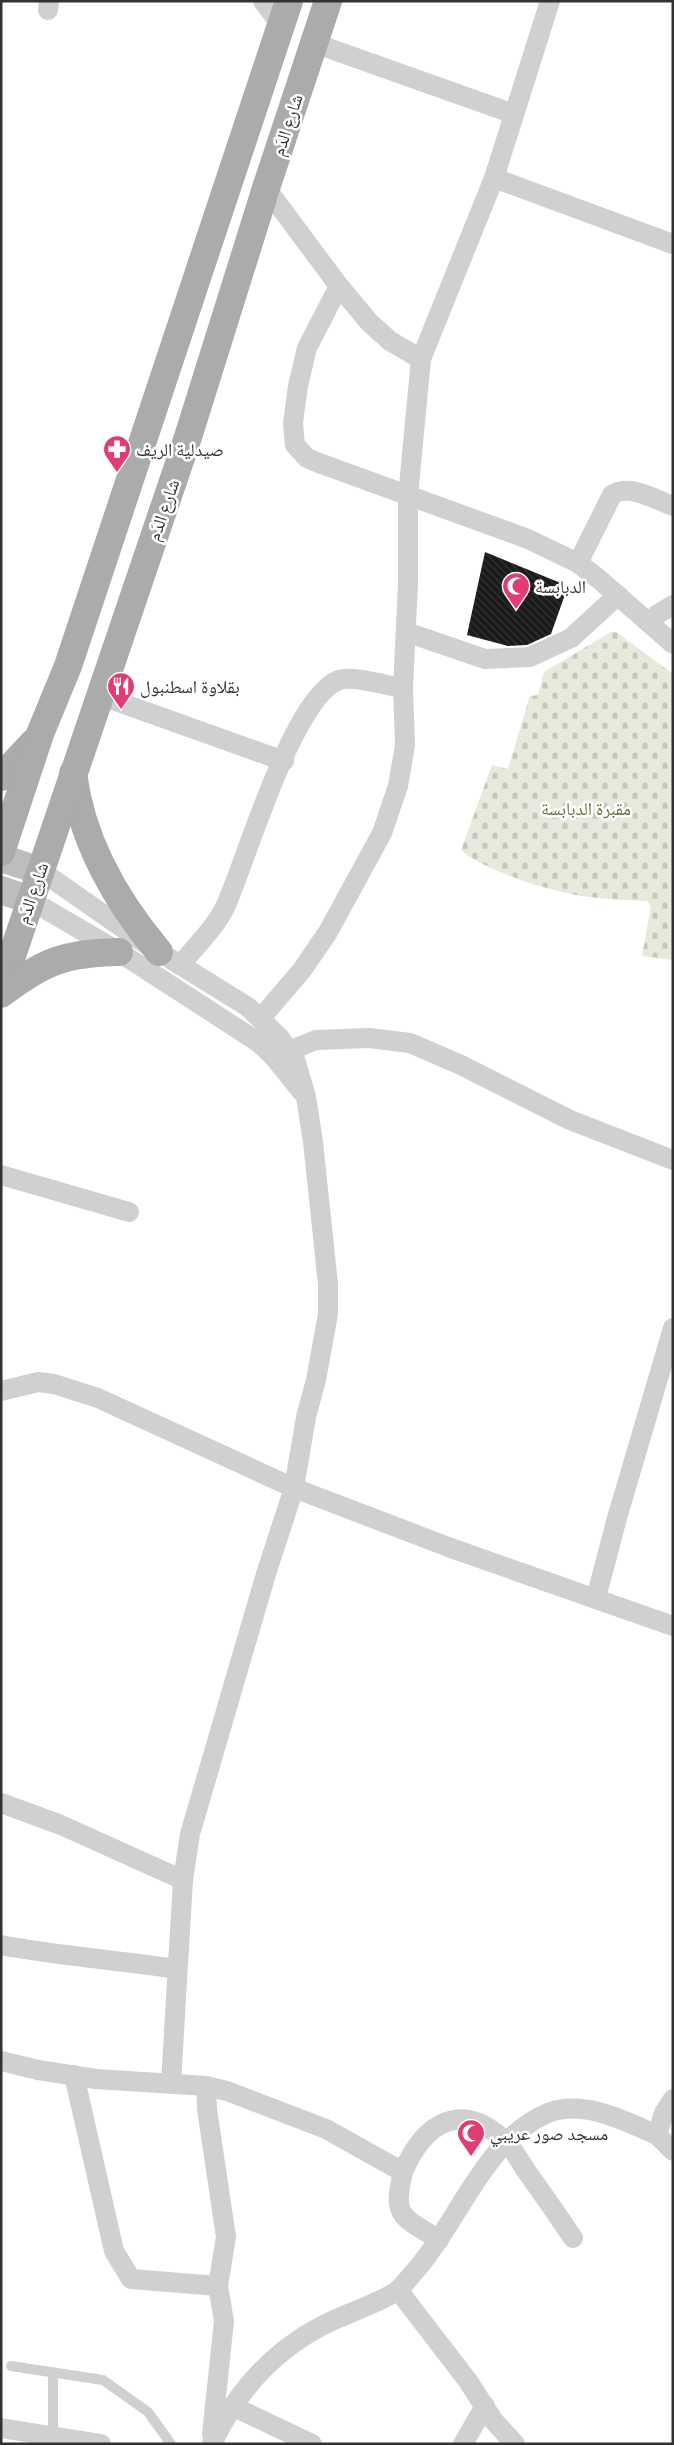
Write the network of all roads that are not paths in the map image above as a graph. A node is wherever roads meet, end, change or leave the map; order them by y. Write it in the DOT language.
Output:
graph roads {
  1 [pos="264,1"];
  2 [pos="328,1"];
  3 [pos="550,1"];
  4 [pos="285,13"];
  5 [pos="314,42"];
  6 [pos="514,114"];
  7 [pos="494,178"];
  8 [pos="266,188"];
  9 [pos="673,244"];
  10 [pos="339,286"];
  11 [pos="421,359"];
  12 [pos="408,496"];
  13 [pos="673,506"];
  14 [pos="578,563"];
  15 [pos="618,595"];
  16 [pos="673,605"];
  17 [pos="650,624"];
  18 [pos="406,632"];
  19 [pos="673,644"];
  20 [pos="403,688"];
  21 [pos="99,695"];
  22 [pos="40,734"];
  23 [pos="284,761"];
  24 [pos="73,772"];
  25 [pos="1,777"];
  26 [pos="1,852"];
  27 [pos="1,858"];
  28 [pos="41,871"];
  29 [pos="1,890"];
  30 [pos="30,900"];
  31 [pos="119,952"];
  32 [pos="170,958"];
  33 [pos="1,988"];
  34 [pos="1,994"];
  35 [pos="260,1018"];
  36 [pos="282,1053"];
  37 [pos="673,1160"];
  38 [pos="1,1175"];
  39 [pos="129,1212"];
  40 [pos="673,1328"];
  41 [pos="1,1391"];
  42 [pos="294,1488"];
  43 [pos="596,1598"];
  44 [pos="673,1626"];
  45 [pos="1,1803"];
  46 [pos="183,1880"];
  47 [pos="1,1945"];
  48 [pos="177,1969"];
  49 [pos="1,2061"];
  50 [pos="74,2075"];
  51 [pos="171,2083"];
  52 [pos="206,2086"];
  53 [pos="673,2099"];
  54 [pos="656,2135"];
  55 [pos="506,2142"];
  56 [pos="673,2151"];
  57 [pos="403,2172"];
  58 [pos="573,2238"];
  59 [pos="439,2240"];
  60 [pos="218,2286"];
  61 [pos="398,2290"];
  62 [pos="11,2366"];
  63 [pos="53,2372"];
  64 [pos="232,2406"];
  65 [pos="485,2406"];
  66 [pos="1,2428"];
  67 [pos="53,2436"];
  68 [pos="101,2444"];
  69 [pos="171,2444"];
  70 [pos="212,2444"];
  71 [pos="312,2444"];
  72 [pos="463,2444"];
  73 [pos="514,2444"];
  1 -- 4 [label="street"];
  2 -- 5 [label="main road, شارع الدَم"];
  3 -- 6 [label="street"];
  4 -- 22 [label="main road"];
  5 -- 6 [label="street"];
  5 -- 8 [label="main road, شارع الدَم"];
  6 -- 7 [label="street"];
  7 -- 9 [label="street"];
  7 -- 11 [label="street"];
  8 -- 10 [label="street"];
  8 -- 21 [label="main road, شارع الدَم"];
  10 -- 11 [label="street"];
  10 -- 12 [label="street"];
  11 -- 12 [label="street"];
  12 -- 14 [label="street"];
  12 -- 18 [label="street"];
  13 -- 14 [label="street"];
  14 -- 15 [label="street"];
  15 -- 17 [label="street"];
  15 -- 18 [label="street"];
  16 -- 17 [label="street"];
  17 -- 19 [label="street"];
  18 -- 20 [label="street"];
  20 -- 23 [label="street"];
  20 -- 35 [label="street"];
  21 -- 23 [label="street"];
  21 -- 24 [label="main road, شارع الدَم"];
  22 -- 25 [label="main road"];
  22 -- 26 [label="main road"];
  23 -- 32 [label="street"];
  24 -- 28 [label="main road, شارع الدَم"];
  24 -- 32 [label="main road"];
  27 -- 28 [label="street"];
  28 -- 30 [label="main road, شارع الدَم"];
  28 -- 32 [label="street"];
  29 -- 30 [label="street"];
  30 -- 31 [label="street"];
  30 -- 33 [label="main road, شارع الدَم"];
  31 -- 34 [label="main road"];
  31 -- 36 [label="street"];
  32 -- 35 [label="street"];
  35 -- 36 [label="street"];
  36 -- 37 [label="street"];
  36 -- 42 [label="street"];
  38 -- 39 [label="street"];
  40 -- 43 [label="street"];
  41 -- 42 [label="street"];
  42 -- 43 [label="street"];
  42 -- 46 [label="street"];
  43 -- 44 [label="street"];
  45 -- 46 [label="street"];
  46 -- 48 [label="street"];
  47 -- 48 [label="street"];
  48 -- 51 [label="street"];
  49 -- 50 [label="street"];
  50 -- 51 [label="street"];
  50 -- 60 [label="street"];
  51 -- 52 [label="street"];
  52 -- 57 [label="street"];
  52 -- 60 [label="street"];
  53 -- 54 [label="street"];
  54 -- 55 [label="street"];
  54 -- 56 [label="street"];
  55 -- 57 [label="street"];
  55 -- 58 [label="street"];
  55 -- 59 [label="street"];
  57 -- 59 [label="street"];
  59 -- 61 [label="street"];
  60 -- 70 [label="street"];
  61 -- 64 [label="street"];
  61 -- 65 [label="street"];
  62 -- 63 [label="lane"];
  63 -- 67 [label="lane"];
  63 -- 69 [label="lane"];
  64 -- 70 [label="street"];
  64 -- 71 [label="street"];
  65 -- 72 [label="street"];
  65 -- 73 [label="street"];
  66 -- 67 [label="street"];
  67 -- 68 [label="street"];
}
